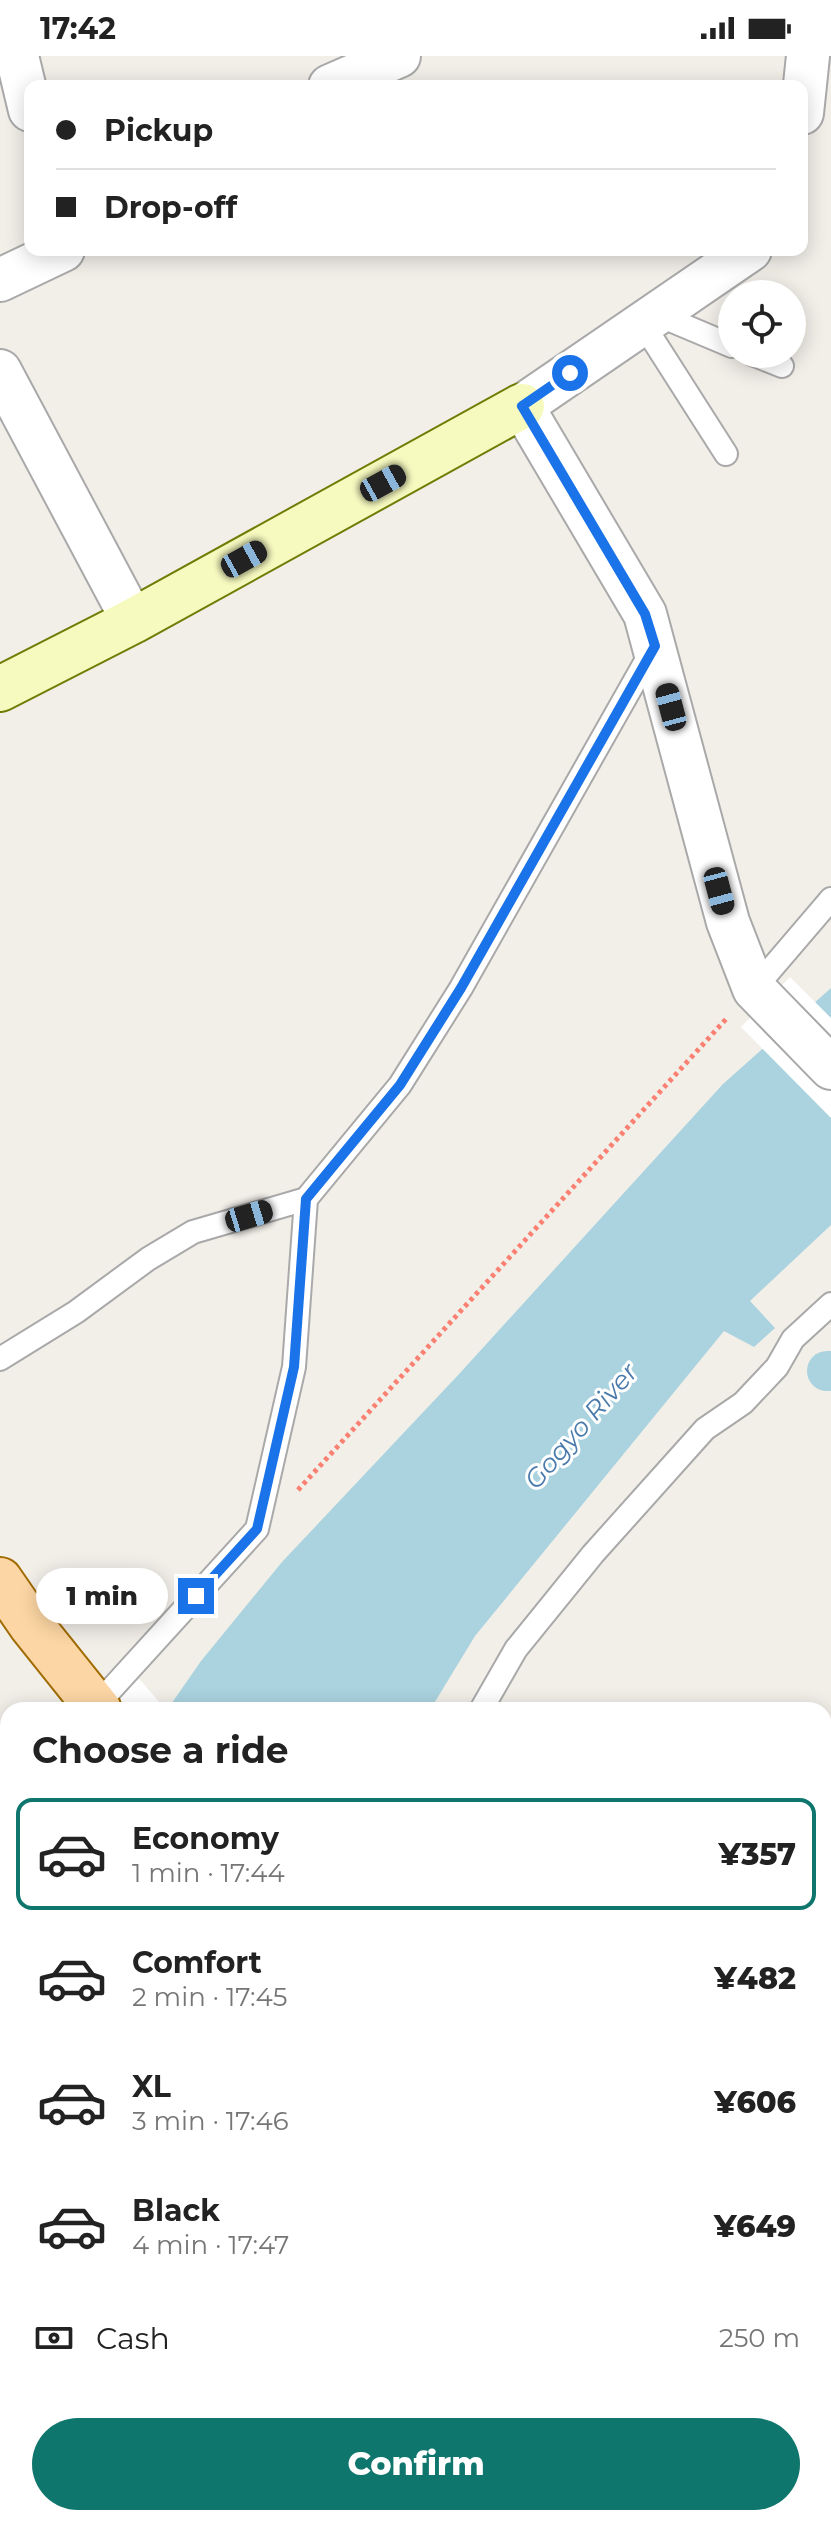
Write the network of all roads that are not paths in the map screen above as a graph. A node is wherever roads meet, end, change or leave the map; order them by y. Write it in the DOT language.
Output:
graph roads {
  1 [pos="17,56"];
  2 [pos="399,56"];
  3 [pos="812,58"];
  4 [pos="344,80"];
  5 [pos="808,80"];
  6 [pos="24,85"];
  7 [pos="50,256"];
  8 [pos="741,256"];
  9 [pos="0,280"];
  10 [pos="650,319"];
  11 [pos="718,341"];
  12 [pos="0,371"];
  13 [pos="522,406"];
  14 [pos="726,454"];
  15 [pos="133,621"];
  16 [pos="655,646"];
  17 [pos="0,689"];
  18 [pos="831,899"];
  19 [pos="759,996"];
  20 [pos="831,1068"];
  21 [pos="306,1199"];
  22 [pos="831,1304"];
  23 [pos="0,1359"];
  24 [pos="0,1580"];
  25 [pos="91,1702"];
  26 [pos="102,1702"];
  27 [pos="486,1702"];
  1 -- 6 [label="street"];
  2 -- 4 [label="street"];
  3 -- 5 [label="street"];
  7 -- 9 [label="street"];
  8 -- 10 [label="street"];
  10 -- 11 [label="lane"];
  10 -- 13 [label="street"];
  10 -- 14 [label="lane"];
  12 -- 15 [label="street"];
  13 -- 15 [label="street"];
  13 -- 16 [label="street"];
  15 -- 17 [label="street"];
  16 -- 19 [label="street"];
  16 -- 21 [label="lane"];
  18 -- 19 [label="lane"];
  19 -- 20 [label="street"];
  21 -- 23 [label="lane"];
  21 -- 26 [label="lane"];
  22 -- 27 [label="lane"];
  24 -- 25 [label="main road"];
}
